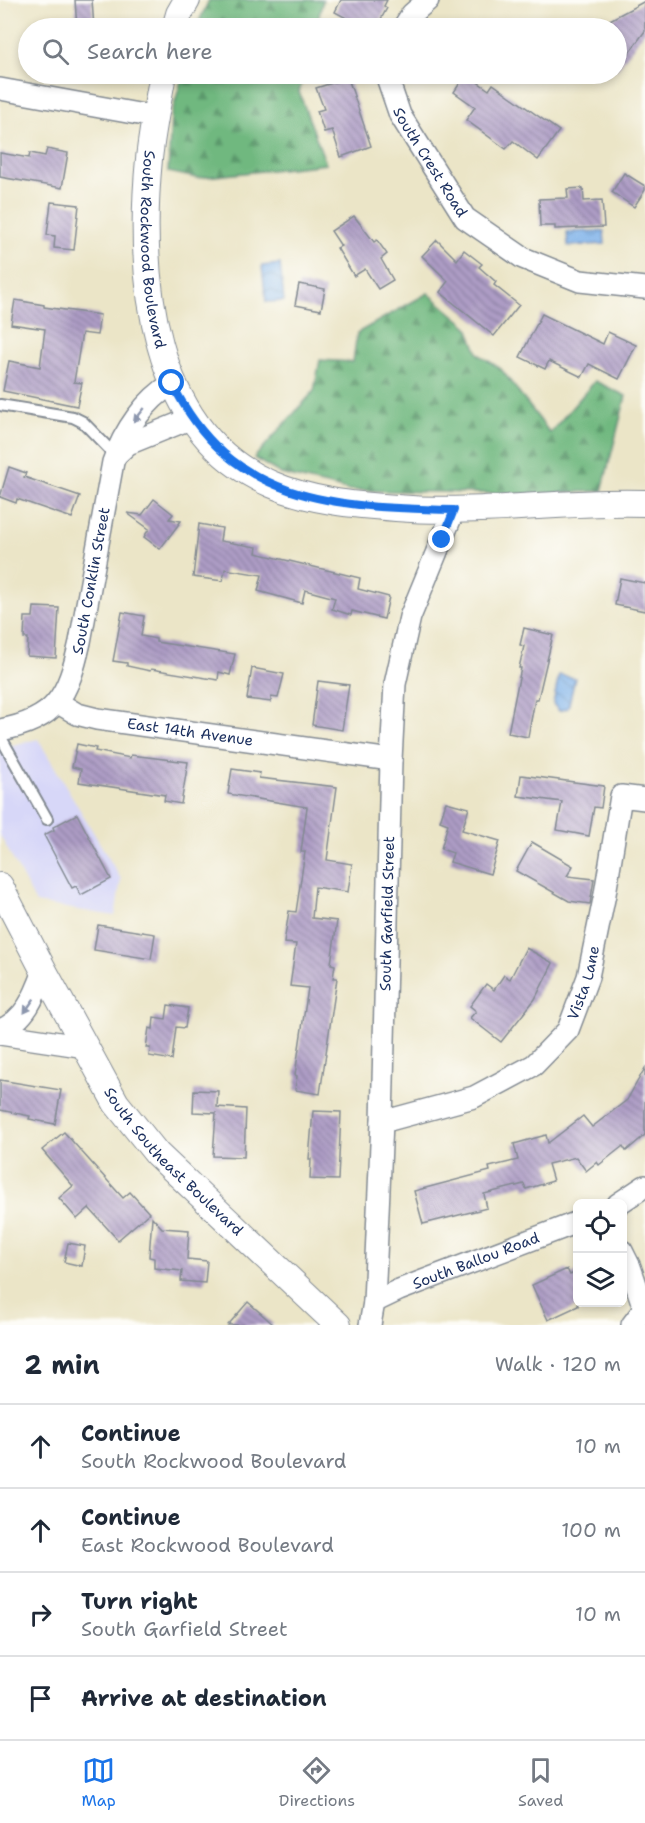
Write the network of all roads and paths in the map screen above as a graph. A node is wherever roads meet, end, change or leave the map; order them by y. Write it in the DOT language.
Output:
graph roads {
  1 [pos="428,0"];
  2 [pos="409,18"];
  3 [pos="161,84"];
  4 [pos="389,84"];
  5 [pos="0,89"];
  6 [pos="155,117"];
  7 [pos="645,288"];
  8 [pos="172,383"];
  9 [pos="0,405"];
  10 [pos="192,418"];
  11 [pos="115,455"];
  12 [pos="645,503"];
  13 [pos="454,510"];
  14 [pos="57,702"];
  15 [pos="0,730"];
  16 [pos="0,736"];
  17 [pos="391,760"];
  18 [pos="645,799"];
  19 [pos="47,819"];
  20 [pos="0,885"];
  21 [pos="44,971"];
  22 [pos="0,1030"];
  23 [pos="0,1034"];
  24 [pos="86,1047"];
  25 [pos="382,1122"];
  26 [pos="645,1186"];
  27 [pos="624,1199"];
  28 [pos="573,1224"];
  29 [pos="623,1253"];
  30 [pos="374,1302"];
  31 [pos="640,1315"];
  32 [pos="338,1325"];
  33 [pos="370,1325"];
  1 -- 2 [label="street"];
  3 -- 6 [label="street, South Rockwood Boulevard"];
  4 -- 7 [label="street, South Crest Road"];
  5 -- 6 [label="street"];
  6 -- 8 [label="street, South Rockwood Boulevard"];
  8 -- 10 [label="street, South Rockwood Boulevard"];
  8 -- 11 [label="street, South Conklin Street, one-way"];
  9 -- 11 [label="lane"];
  10 -- 11 [label="street"];
  10 -- 13 [label="street, South Rockwood Boulevard"];
  11 -- 14 [label="street, South Conklin Street"];
  12 -- 13 [label="street, South Rockwood Boulevard"];
  13 -- 17 [label="street, South Garfield Street"];
  14 -- 15 [label="street"];
  14 -- 17 [label="street, East 14th Avenue"];
  16 -- 19 [label="lane"];
  17 -- 25 [label="street, South Garfield Street"];
  18 -- 25 [label="street, Vista Lane"];
  20 -- 21 [label="street, South Southeast Boulevard"];
  21 -- 22 [label="street, one-way"];
  21 -- 24 [label="street, South Southeast Boulevard"];
  23 -- 24 [label="street"];
  24 -- 32 [label="street, South Southeast Boulevard"];
  25 -- 30 [label="street, South Garfield Street"];
  26 -- 27 [label="street"];
  28 -- 30 [label="street, South Ballou Road"];
  29 -- 31 [label="street"];
  30 -- 33 [label="street, South Garfield Street"];
}
